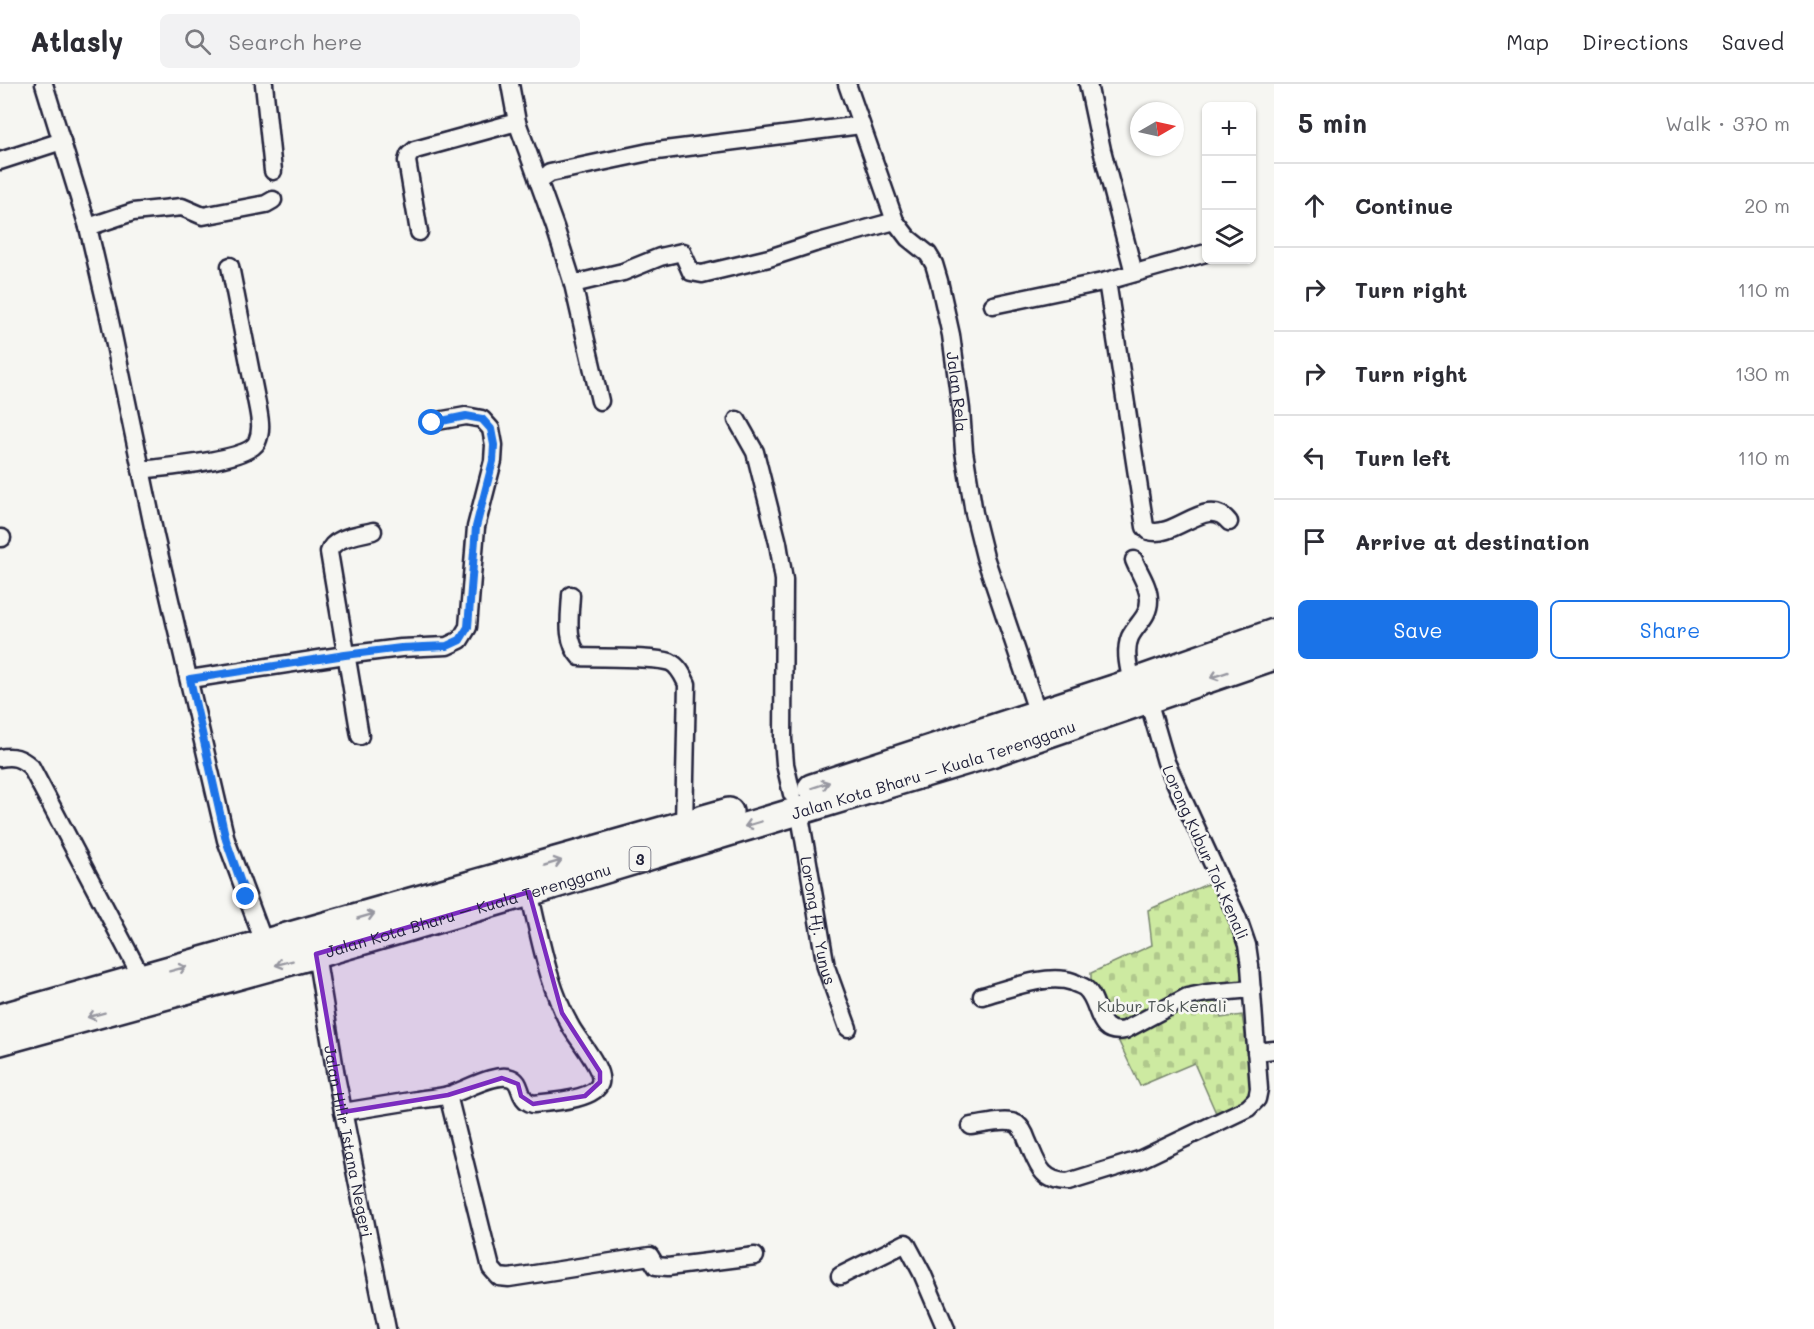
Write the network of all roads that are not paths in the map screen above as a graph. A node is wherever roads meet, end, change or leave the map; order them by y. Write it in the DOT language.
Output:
graph roads {
  1 [pos="44,84"];
  2 [pos="264,84"];
  3 [pos="510,84"];
  4 [pos="848,84"];
  5 [pos="1088,84"];
  6 [pos="517,122"];
  7 [pos="861,125"];
  8 [pos="62,141"];
  9 [pos="0,161"];
  10 [pos="273,171"];
  11 [pos="538,181"];
  12 [pos="273,200"];
  13 [pos="895,221"];
  14 [pos="88,227"];
  15 [pos="419,232"];
  16 [pos="1202,254"];
  17 [pos="230,266"];
  18 [pos="1134,273"];
  19 [pos="1107,281"];
  20 [pos="573,284"];
  21 [pos="993,304"];
  22 [pos="600,401"];
  23 [pos="737,420"];
  24 [pos="432,423"];
  25 [pos="141,470"];
  26 [pos="1229,522"];
  27 [pos="373,531"];
  28 [pos="1134,560"];
  29 [pos="571,595"];
  30 [pos="1274,633"];
  31 [pos="345,655"];
  32 [pos="1274,656"];
  33 [pos="190,679"];
  34 [pos="1140,692"];
  35 [pos="1038,714"];
  36 [pos="360,736"];
  37 [pos="0,758"];
  38 [pos="796,802"];
  39 [pos="684,825"];
  40 [pos="529,892"];
  41 [pos="265,945"];
  42 [pos="316,954"];
  43 [pos="142,978"];
  44 [pos="1252,989"];
  45 [pos="982,996"];
  46 [pos="0,1018"];
  47 [pos="848,1028"];
  48 [pos="0,1041"];
  49 [pos="1274,1050"];
  50 [pos="1256,1052"];
  51 [pos="448,1095"];
  52 [pos="343,1112"];
  53 [pos="971,1126"];
  54 [pos="755,1256"];
  55 [pos="840,1276"];
  56 [pos="387,1329"];
  57 [pos="946,1329"];
  1 -- 8 [label="street"];
  2 -- 10 [label="street"];
  3 -- 6 [label="street"];
  4 -- 7 [label="street, Jalan Rela"];
  5 -- 18 [label="street"];
  6 -- 11 [label="street"];
  6 -- 15 [label="street"];
  7 -- 11 [label="street"];
  7 -- 13 [label="street, Jalan Rela"];
  8 -- 9 [label="street"];
  8 -- 14 [label="street"];
  11 -- 20 [label="street"];
  12 -- 14 [label="street"];
  13 -- 20 [label="street"];
  13 -- 35 [label="street, Jalan Rela"];
  14 -- 25 [label="street"];
  16 -- 18 [label="street"];
  17 -- 25 [label="street"];
  18 -- 19 [label="street"];
  19 -- 21 [label="street"];
  19 -- 26 [label="street"];
  20 -- 22 [label="street"];
  23 -- 38 [label="street, Lorong Hj. Yunus"];
  24 -- 31 [label="street"];
  25 -- 33 [label="street"];
  27 -- 31 [label="street"];
  28 -- 34 [label="street, Lorong Kubur Tok Kenali"];
  29 -- 39 [label="street"];
  30 -- 34 [label="highway, Jalan Kota Bharu – Kuala Terengganu / 3"];
  31 -- 33 [label="street"];
  31 -- 36 [label="street"];
  32 -- 34 [label="highway, Jalan Kota Bharu – Kuala Terengganu / 3, one-way"];
  33 -- 41 [label="street"];
  34 -- 35 [label="highway, Jalan Kota Bharu – Kuala Terengganu / 3"];
  34 -- 38 [label="highway, Jalan Kota Bharu – Kuala Terengganu / 3"];
  34 -- 44 [label="street, Lorong Kubur Tok Kenali"];
  38 -- 35 [label="highway, Jalan Kota Bharu – Kuala Terengganu / 3, one-way"];
  37 -- 43 [label="street"];
  38 -- 39 [label="highway, Jalan Kota Bharu – Kuala Terengganu / 3"];
  38 -- 40 [label="highway, Jalan Kota Bharu – Kuala Terengganu / 3, one-way"];
  38 -- 47 [label="street, Lorong Hj. Yunus"];
  41 -- 39 [label="highway, Jalan Kota Bharu – Kuala Terengganu / 3, one-way"];
  40 -- 42 [label="highway, Jalan Kota Bharu – Kuala Terengganu / 3"];
  40 -- 51 [label="street"];
  43 -- 41 [label="highway, Jalan Kota Bharu – Kuala Terengganu / 3, one-way"];
  42 -- 48 [label="highway, Jalan Kota Bharu – Kuala Terengganu / 3, one-way"];
  42 -- 52 [label="street, Jalan Hilir Istana Negeri"];
  43 -- 46 [label="highway, Jalan Kota Bharu – Kuala Terengganu / 3"];
  44 -- 45 [label="street"];
  44 -- 50 [label="street, Lorong Kubur Tok Kenali"];
  49 -- 50 [label="street"];
  50 -- 53 [label="street, Lorong Kubur Tok Kenali"];
  51 -- 52 [label="street"];
  51 -- 54 [label="street"];
  52 -- 56 [label="street, Jalan Hilir Istana Negeri"];
  55 -- 57 [label="street"];
}
